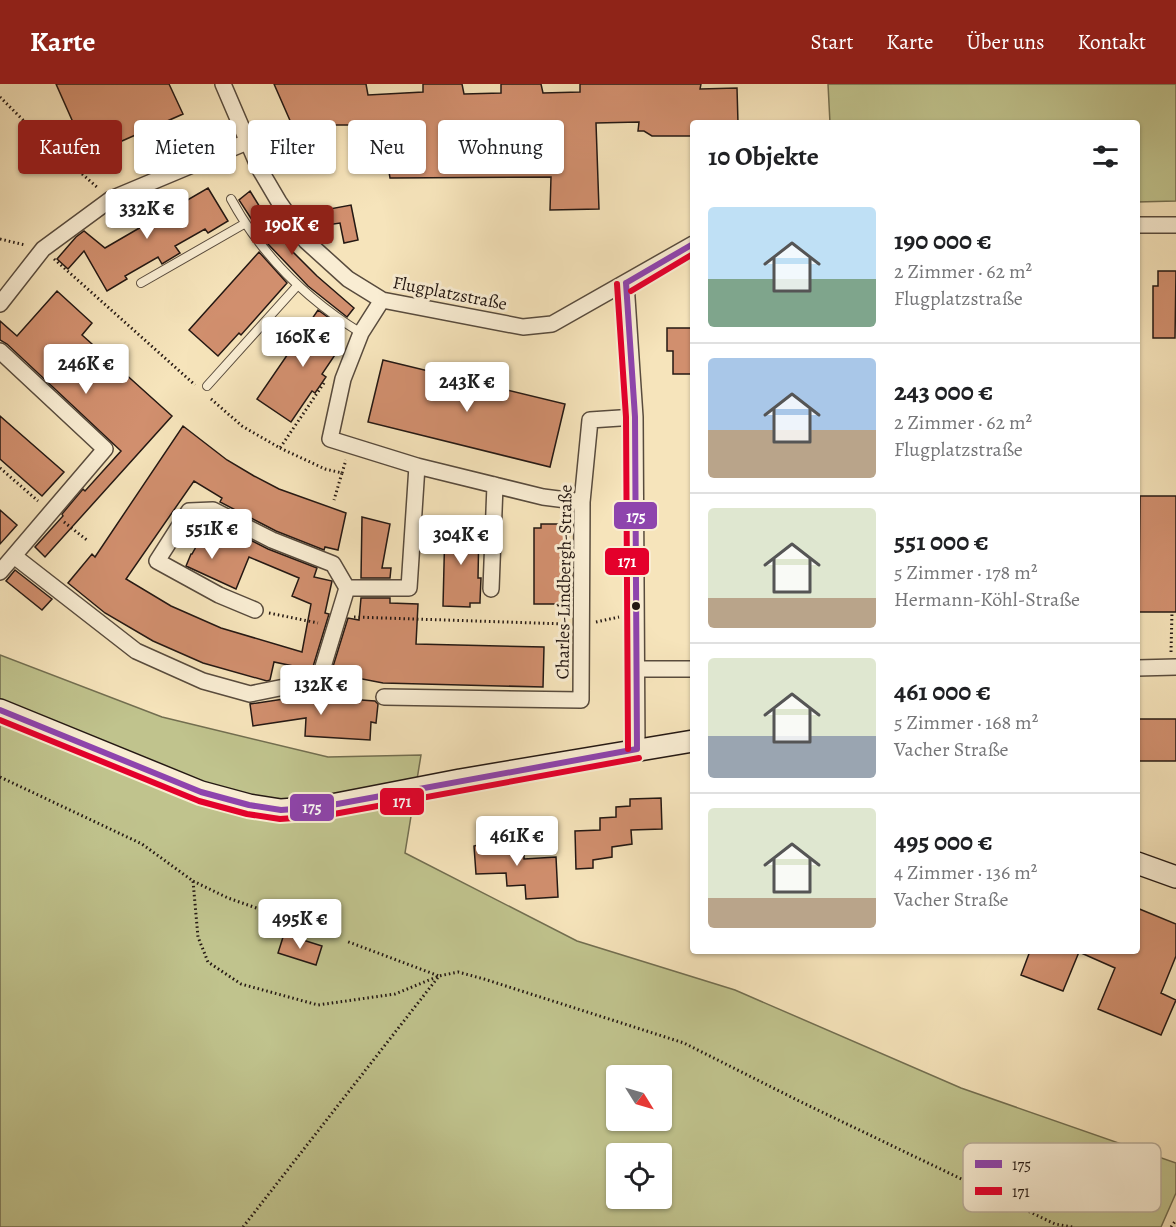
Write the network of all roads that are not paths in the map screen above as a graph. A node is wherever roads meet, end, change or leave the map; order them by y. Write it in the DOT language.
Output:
graph roads {
  1 [pos="223,84"];
  2 [pos="247,142"];
  3 [pos="231,199"];
  4 [pos="244,224"];
  5 [pos="1140,225"];
  6 [pos="1176,225"];
  7 [pos="690,246"];
  8 [pos="141,283"];
  9 [pos="626,283"];
  10 [pos="297,286"];
  11 [pos="381,300"];
  12 [pos="0,304"];
  13 [pos="361,333"];
  14 [pos="0,351"];
  15 [pos="207,386"];
  16 [pos="634,417"];
  17 [pos="417,466"];
  18 [pos="495,485"];
  19 [pos="582,502"];
  20 [pos="14,556"];
  21 [pos="0,572"];
  22 [pos="347,588"];
  23 [pos="491,589"];
  24 [pos="255,610"];
  25 [pos="1174,667"];
  26 [pos="1140,668"];
  27 [pos="637,669"];
  28 [pos="690,669"];
  29 [pos="384,697"];
  30 [pos="0,710"];
  31 [pos="690,741"];
  32 [pos="637,749"];
  33 [pos="1140,864"];
  34 [pos="1176,877"];
  1 -- 2 [label="street, Flugplatzstraße"];
  2 -- 11 [label="street, Flugplatzstraße"];
  2 -- 12 [label="street"];
  3 -- 4 [label="lane"];
  4 -- 8 [label="lane"];
  4 -- 10 [label="lane"];
  5 -- 6 [label="street"];
  7 -- 9 [label="street, Flugplatzstraße"];
  9 -- 11 [label="street, Flugplatzstraße"];
  9 -- 16 [label="street"];
  10 -- 13 [label="lane"];
  10 -- 15 [label="lane"];
  11 -- 13 [label="street"];
  13 -- 17 [label="street"];
  14 -- 20 [label="street"];
  16 -- 19 [label="street, Charles-Lindbergh-Straße"];
  16 -- 27 [label="street"];
  17 -- 18 [label="street"];
  17 -- 22 [label="street"];
  18 -- 19 [label="street"];
  18 -- 23 [label="street"];
  19 -- 29 [label="street, Charles-Lindbergh-Straße"];
  20 -- 21 [label="street"];
  20 -- 22 [label="street"];
  22 -- 24 [label="street"];
  25 -- 26 [label="street"];
  27 -- 28 [label="street"];
  27 -- 32 [label="street"];
  30 -- 32 [label="street"];
  31 -- 32 [label="street"];
  33 -- 34 [label="street"];
}
